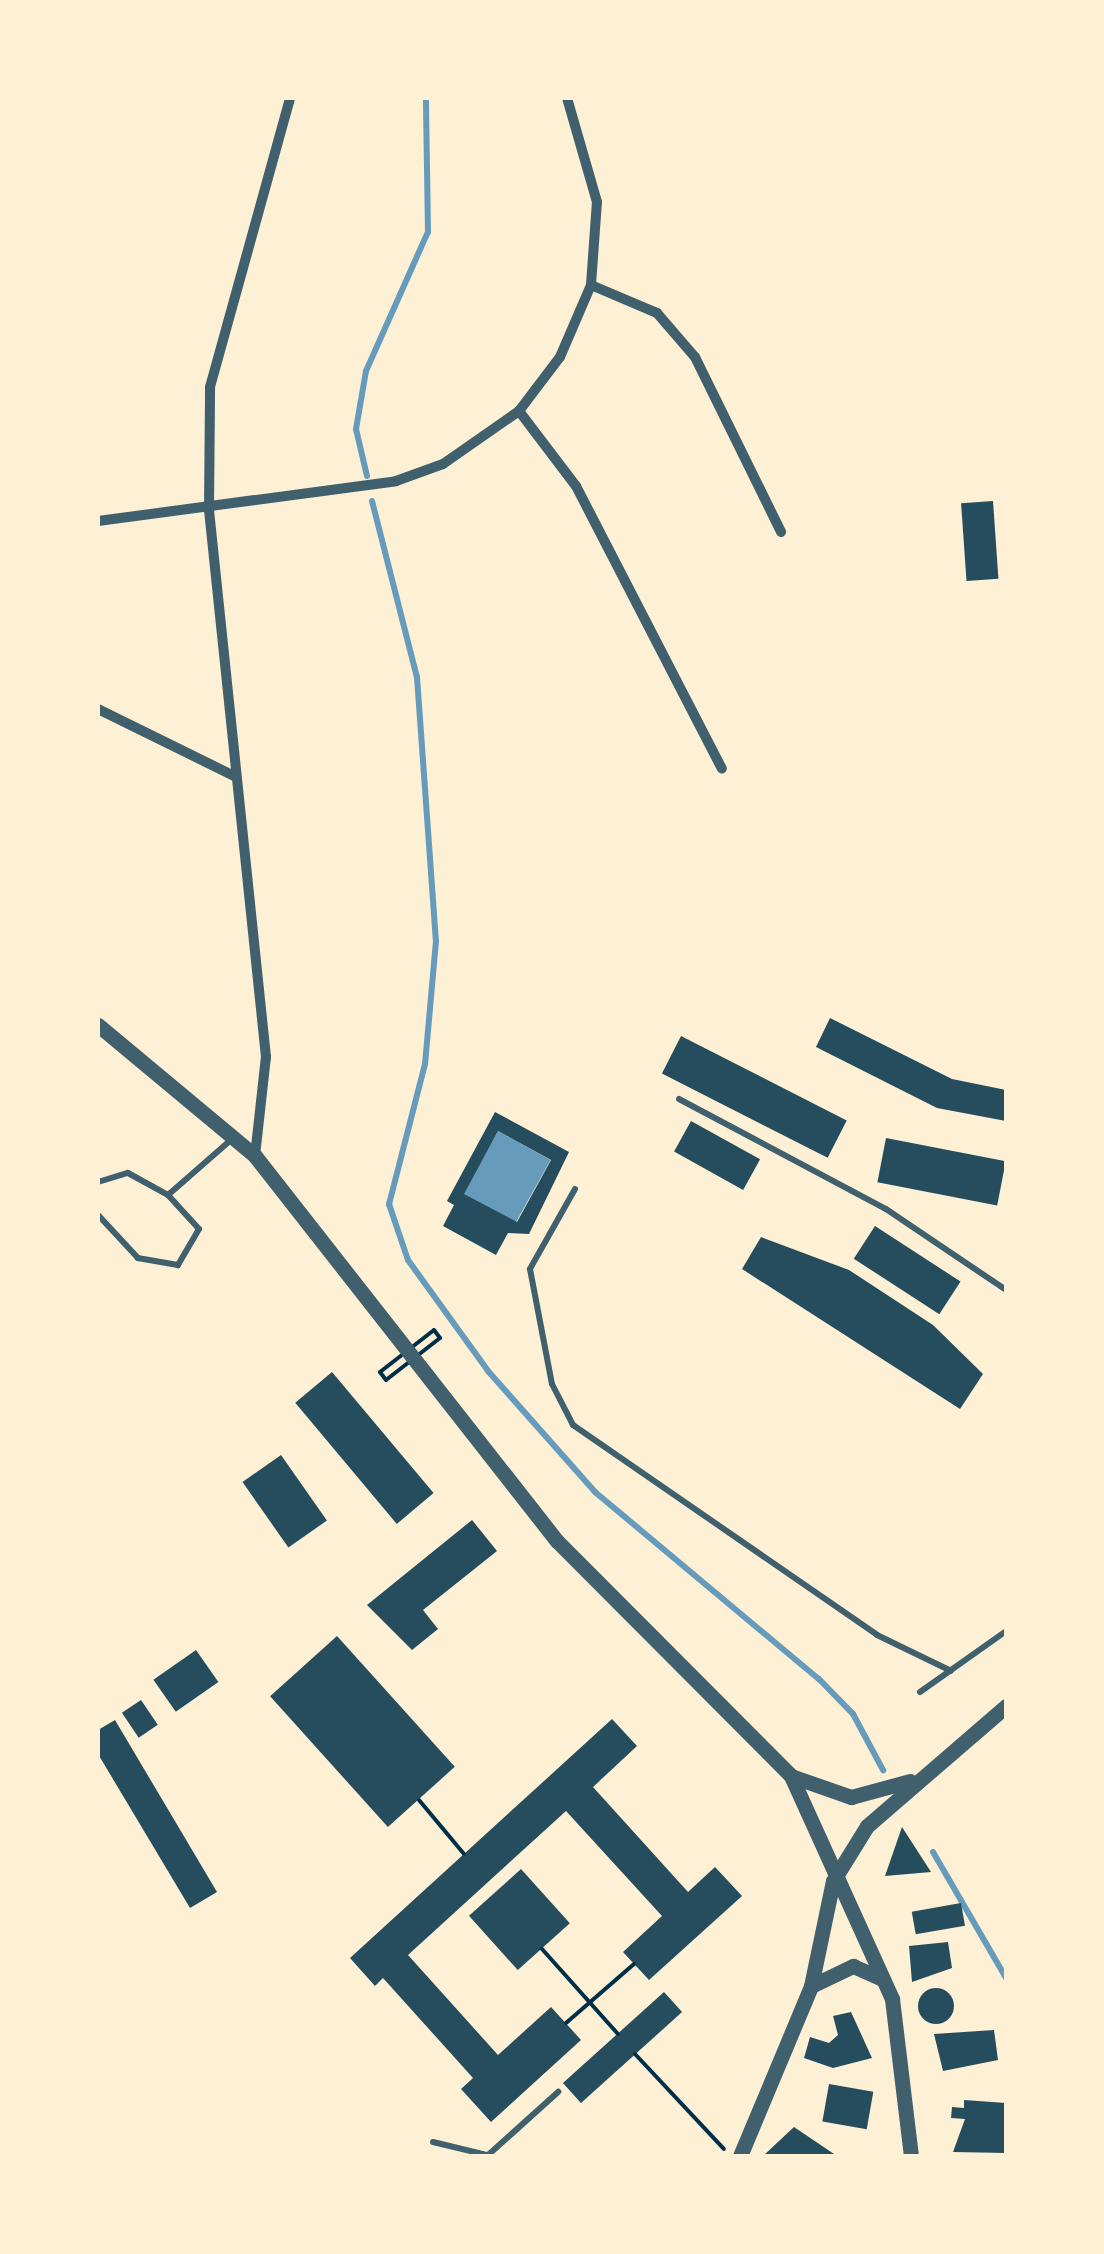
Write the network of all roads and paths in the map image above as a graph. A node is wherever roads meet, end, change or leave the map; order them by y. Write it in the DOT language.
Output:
graph roads {
  1 [pos="290,98"];
  2 [pos="567,98"];
  3 [pos="591,285"];
  4 [pos="519,411"];
  5 [pos="209,510"];
  6 [pos="98,521"];
  7 [pos="781,532"];
  8 [pos="98,709"];
  9 [pos="722,769"];
  10 [pos="236,777"];
  11 [pos="98,1026"];
  12 [pos="678,1099"];
  13 [pos="234,1138"];
  14 [pos="255,1156"];
  15 [pos="98,1182"];
  16 [pos="575,1189"];
  17 [pos="168,1195"];
  18 [pos="98,1215"];
  19 [pos="1006,1290"];
  20 [pos="1006,1631"];
  21 [pos="951,1670"];
  22 [pos="920,1692"];
  23 [pos="1006,1706"];
  24 [pos="924,1773"];
  25 [pos="791,1776"];
  26 [pos="419,1800"];
  27 [pos="464,1854"];
  28 [pos="833,1881"];
  29 [pos="542,1948"];
  30 [pos="634,1964"];
  31 [pos="882,1981"];
  32 [pos="810,1986"];
  33 [pos="590,2002"];
  34 [pos="566,2024"];
  35 [pos="618,2034"];
  36 [pos="636,2054"];
  37 [pos="558,2092"];
  38 [pos="432,2142"];
  39 [pos="488,2156"];
  40 [pos="732,2156"];
  41 [pos="740,2156"];
  42 [pos="911,2156"];
  1 -- 5 [label="street"];
  2 -- 3 [label="street"];
  3 -- 4 [label="street"];
  3 -- 7 [label="street"];
  4 -- 5 [label="street"];
  4 -- 9 [label="street"];
  5 -- 6 [label="street"];
  5 -- 10 [label="street"];
  8 -- 10 [label="street"];
  10 -- 14 [label="street"];
  11 -- 13 [label="street"];
  12 -- 19 [label="lane"];
  13 -- 14 [label="street"];
  13 -- 17 [label="lane"];
  14 -- 25 [label="street"];
  15 -- 17 [label="lane"];
  16 -- 21 [label="lane"];
  17 -- 18 [label="lane"];
  20 -- 21 [label="lane"];
  21 -- 22 [label="lane"];
  23 -- 24 [label="street"];
  24 -- 25 [label="street"];
  24 -- 28 [label="street"];
  25 -- 28 [label="street"];
  26 -- 27 [label="path"];
  28 -- 31 [label="street"];
  28 -- 32 [label="street"];
  29 -- 33 [label="path"];
  30 -- 33 [label="path"];
  31 -- 32 [label="street"];
  31 -- 42 [label="street"];
  32 -- 41 [label="street"];
  33 -- 34 [label="path"];
  33 -- 35 [label="path"];
  36 -- 40 [label="path"];
  37 -- 39 [label="lane"];
  38 -- 39 [label="lane"];
}
